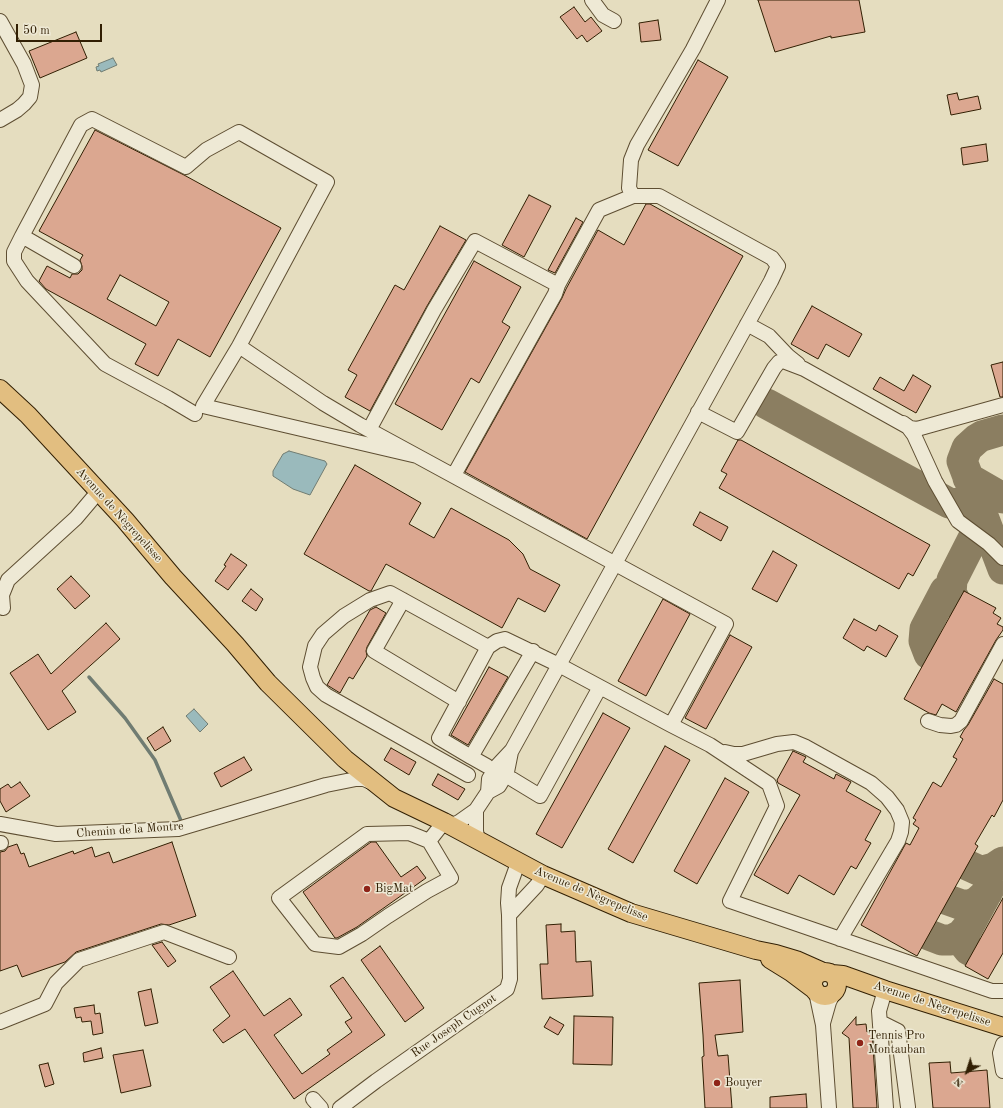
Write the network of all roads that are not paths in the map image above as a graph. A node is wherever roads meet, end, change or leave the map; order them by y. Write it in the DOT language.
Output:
graph roads {
  1 [pos="592,0"];
  2 [pos="718,0"];
  3 [pos="0,21"];
  4 [pos="614,21"];
  5 [pos="0,120"];
  6 [pos="633,196"];
  7 [pos="22,236"];
  8 [pos="74,266"];
  9 [pos="558,285"];
  10 [pos="747,324"];
  11 [pos="239,346"];
  12 [pos="804,369"];
  13 [pos="0,389"];
  14 [pos="1003,405"];
  15 [pos="698,412"];
  16 [pos="195,414"];
  17 [pos="903,423"];
  18 [pos="369,430"];
  19 [pos="418,456"];
  20 [pos="454,475"];
  21 [pos="98,492"];
  22 [pos="1003,558"];
  23 [pos="615,563"];
  24 [pos="403,600"];
  25 [pos="3,608"];
  26 [pos="235,644"];
  27 [pos="1003,644"];
  28 [pos="488,647"];
  29 [pos="533,652"];
  30 [pos="559,665"];
  31 [pos="600,687"];
  32 [pos="459,702"];
  33 [pos="928,721"];
  34 [pos="671,726"];
  35 [pos="439,738"];
  36 [pos="712,746"];
  37 [pos="430,754"];
  38 [pos="471,757"];
  39 [pos="345,759"];
  40 [pos="487,766"];
  41 [pos="468,775"];
  42 [pos="512,780"];
  43 [pos="376,784"];
  44 [pos="326,785"];
  45 [pos="476,810"];
  46 [pos="443,822"];
  47 [pos="0,824"];
  48 [pos="429,841"];
  49 [pos="478,841"];
  50 [pos="518,863"];
  51 [pos="542,875"];
  52 [pos="509,915"];
  53 [pos="840,939"];
  54 [pos="756,950"];
  55 [pos="228,957"];
  56 [pos="831,982"];
  57 [pos="885,990"];
  58 [pos="816,991"];
  59 [pos="1003,991"];
  60 [pos="0,1022"];
  61 [pos="880,1022"];
  62 [pos="823,1025"];
  63 [pos="1003,1027"];
  64 [pos="1003,1044"];
  65 [pos="1003,1071"];
  66 [pos="908,1107"];
  67 [pos="340,1108"];
  68 [pos="829,1108"];
  69 [pos="886,1108"];
  1 -- 4 [label="street"];
  2 -- 6 [label="street"];
  3 -- 5 [label="street"];
  6 -- 9 [label="street"];
  6 -- 10 [label="street"];
  7 -- 8 [label="street"];
  7 -- 11 [label="street"];
  7 -- 16 [label="street"];
  9 -- 18 [label="street"];
  9 -- 20 [label="street"];
  10 -- 12 [label="street"];
  10 -- 15 [label="street"];
  11 -- 18 [label="street"];
  11 -- 19 [label="street"];
  12 -- 15 [label="street"];
  12 -- 17 [label="street"];
  13 -- 21 [label="main road, Avenue de Nègrepelisse"];
  14 -- 17 [label="street"];
  15 -- 23 [label="street"];
  17 -- 22 [label="street"];
  18 -- 19 [label="street"];
  19 -- 20 [label="street"];
  20 -- 23 [label="street"];
  21 -- 25 [label="street"];
  21 -- 26 [label="main road, Avenue de Nègrepelisse"];
  23 -- 30 [label="street"];
  23 -- 34 [label="street"];
  24 -- 28 [label="street"];
  24 -- 32 [label="street"];
  24 -- 37 [label="street"];
  26 -- 39 [label="main road, Avenue de Nègrepelisse"];
  26 -- 46 [label="main road, Avenue de Nègrepelisse"];
  27 -- 33 [label="street"];
  28 -- 29 [label="street"];
  28 -- 32 [label="street"];
  29 -- 30 [label="street"];
  29 -- 38 [label="street"];
  30 -- 31 [label="street"];
  30 -- 45 [label="street"];
  31 -- 34 [label="street"];
  31 -- 42 [label="street"];
  32 -- 35 [label="street"];
  34 -- 36 [label="street"];
  35 -- 37 [label="street"];
  35 -- 38 [label="street"];
  36 -- 53 [label="street"];
  36 -- 53 [label="street"];
  37 -- 41 [label="street"];
  38 -- 40 [label="street"];
  39 -- 43 [label="main road, Avenue de Nègrepelisse"];
  39 -- 44 [label="street, Chemin de la Montre"];
  43 -- 44 [label="street, Chemin de la Montre"];
  43 -- 46 [label="main road, Avenue de Nègrepelisse"];
  44 -- 47 [label="street, Chemin de la Montre"];
  45 -- 46 [label="street"];
  45 -- 49 [label="street"];
  46 -- 48 [label="street"];
  46 -- 49 [label="main road, Avenue de Nègrepelisse"];
  48 -- 48 [label="street"];
  49 -- 50 [label="main road, Avenue de Nègrepelisse"];
  50 -- 51 [label="main road, Avenue de Nègrepelisse"];
  50 -- 52 [label="street, Rue Joseph Cugnot"];
  51 -- 52 [label="street"];
  51 -- 54 [label="main road, Avenue de Nègrepelisse"];
  52 -- 67 [label="street, Rue Joseph Cugnot"];
  53 -- 59 [label="street"];
  54 -- 56 [label="main road, Avenue de Nègrepelisse"];
  54 -- 58 [label="main road, Avenue de Nègrepelisse"];
  55 -- 60 [label="street"];
  56 -- 57 [label="main road, Avenue de Nègrepelisse"];
  56 -- 58 [label="main road"];
  56 -- 62 [label="street"];
  57 -- 61 [label="street"];
  57 -- 63 [label="main road, Avenue de Nègrepelisse"];
  58 -- 62 [label="street"];
  61 -- 66 [label="street"];
  61 -- 69 [label="street"];
  62 -- 68 [label="street"];
  64 -- 65 [label="street"];
}
